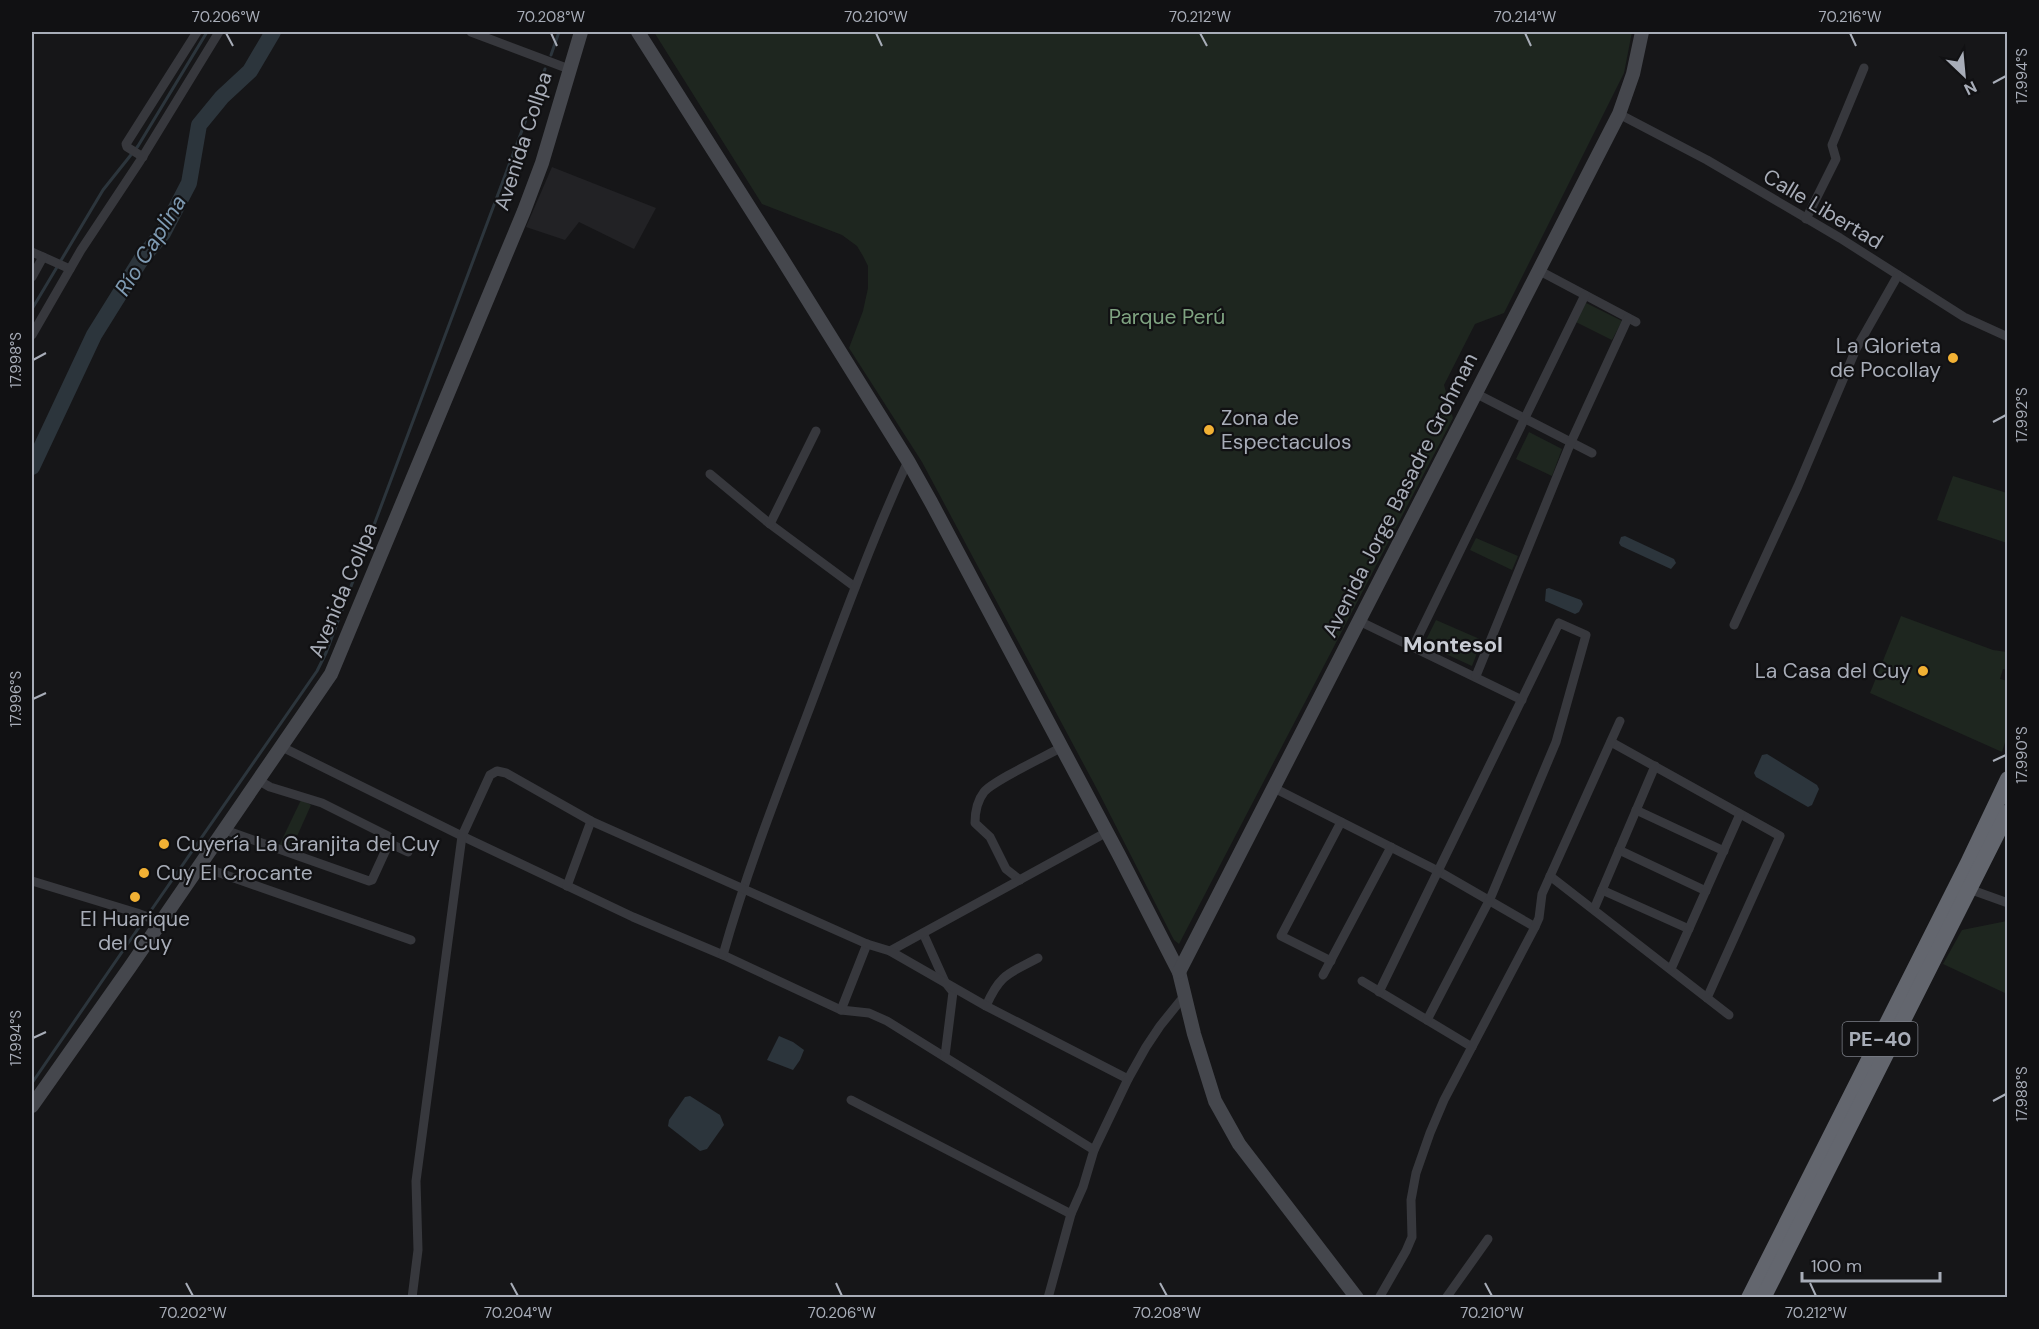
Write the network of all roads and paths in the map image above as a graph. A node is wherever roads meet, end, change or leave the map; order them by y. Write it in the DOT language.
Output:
graph roads {
  1 [pos="197,32"];
  2 [pos="219,32"];
  3 [pos="471,32"];
  4 [pos="581,32"];
  5 [pos="638,32"];
  6 [pos="1642,32"];
  7 [pos="1864,68"];
  8 [pos="569,69"];
  9 [pos="1619,114"];
  10 [pos="137,153"];
  11 [pos="1806,219"];
  12 [pos="32,252"];
  13 [pos="43,257"];
  14 [pos="62,266"];
  15 [pos="1538,270"];
  16 [pos="1898,275"];
  17 [pos="32,277"];
  18 [pos="1585,295"];
  19 [pos="32,335"];
  20 [pos="2007,337"];
  21 [pos="1475,393"];
  22 [pos="1524,418"];
  23 [pos="816,431"];
  24 [pos="1571,442"];
  25 [pos="1592,453"];
  26 [pos="908,461"];
  27 [pos="710,474"];
  28 [pos="770,524"];
  29 [pos="855,587"];
  30 [pos="1359,621"];
  31 [pos="1734,624"];
  32 [pos="1413,647"];
  33 [pos="1476,676"];
  34 [pos="1522,700"];
  35 [pos="1620,721"];
  36 [pos="1611,741"];
  37 [pos="282,747"];
  38 [pos="1062,747"];
  39 [pos="1655,766"];
  40 [pos="2007,779"];
  41 [pos="258,780"];
  42 [pos="1274,788"];
  43 [pos="1636,810"];
  44 [pos="2007,812"];
  45 [pos="1740,814"];
  46 [pos="591,821"];
  47 [pos="1341,822"];
  48 [pos="225,830"];
  49 [pos="1107,832"];
  50 [pos="462,836"];
  51 [pos="389,843"];
  52 [pos="1391,847"];
  53 [pos="1619,850"];
  54 [pos="1724,851"];
  55 [pos="408,852"];
  56 [pos="200,866"];
  57 [pos="1438,870"];
  58 [pos="1550,876"];
  59 [pos="1020,880"];
  60 [pos="32,881"];
  61 [pos="567,886"];
  62 [pos="1970,889"];
  63 [pos="742,890"];
  64 [pos="1602,890"];
  65 [pos="1706,891"];
  66 [pos="1490,899"];
  67 [pos="2007,903"];
  68 [pos="1594,909"];
  69 [pos="1950,912"];
  70 [pos="161,922"];
  71 [pos="1535,927"];
  72 [pos="1689,929"];
  73 [pos="923,933"];
  74 [pos="411,940"];
  75 [pos="867,944"];
  76 [pos="890,951"];
  77 [pos="723,955"];
  78 [pos="1038,958"];
  79 [pos="1331,961"];
  80 [pos="1671,969"];
  81 [pos="1179,972"];
  82 [pos="1323,975"];
  83 [pos="1362,981"];
  84 [pos="945,982"];
  85 [pos="1379,992"];
  86 [pos="1185,995"];
  87 [pos="1707,998"];
  88 [pos="986,1006"];
  89 [pos="841,1010"];
  90 [pos="1729,1015"];
  91 [pos="1427,1020"];
  92 [pos="1472,1047"];
  93 [pos="945,1056"];
  94 [pos="1128,1079"];
  95 [pos="851,1100"];
  96 [pos="32,1106"];
  97 [pos="1094,1150"];
  98 [pos="1071,1214"];
  99 [pos="1488,1239"];
  100 [pos="1777,1256"];
  101 [pos="412,1298"];
  102 [pos="1048,1298"];
  103 [pos="1358,1298"];
  104 [pos="1379,1298"];
  105 [pos="1446,1298"];
  106 [pos="1749,1298"];
  107 [pos="1763,1298"];
  1 -- 10 [label="street"];
  2 -- 10 [label="street"];
  3 -- 8 [label="street"];
  4 -- 8 [label="main road, Avenida Collpa"];
  5 -- 26 [label="main road"];
  6 -- 9 [label="main road, Avenida Jorge Basadre Grohman"];
  7 -- 11 [label="street"];
  8 -- 37 [label="main road, Avenida Collpa"];
  9 -- 11 [label="street, Calle Libertad"];
  9 -- 15 [label="main road, Avenida Jorge Basadre Grohman"];
  10 -- 14 [label="street"];
  11 -- 16 [label="street, Calle Libertad"];
  12 -- 13 [label="street"];
  13 -- 14 [label="street"];
  13 -- 17 [label="street"];
  14 -- 19 [label="street"];
  15 -- 18 [label="street"];
  15 -- 21 [label="main road, Avenida Jorge Basadre Grohman"];
  16 -- 20 [label="street, Calle Libertad"];
  16 -- 31 [label="street"];
  18 -- 22 [label="street"];
  18 -- 24 [label="street"];
  21 -- 22 [label="street"];
  21 -- 30 [label="main road, Avenida Jorge Basadre Grohman"];
  22 -- 24 [label="street"];
  22 -- 32 [label="street"];
  23 -- 28 [label="street"];
  24 -- 25 [label="street"];
  24 -- 33 [label="street"];
  26 -- 29 [label="street"];
  26 -- 38 [label="main road"];
  27 -- 28 [label="street"];
  28 -- 29 [label="street"];
  29 -- 63 [label="street"];
  30 -- 32 [label="street"];
  30 -- 42 [label="main road, Avenida Jorge Basadre Grohman"];
  32 -- 33 [label="street"];
  33 -- 34 [label="street"];
  34 -- 57 [label="street"];
  34 -- 66 [label="street"];
  35 -- 36 [label="street"];
  36 -- 39 [label="street"];
  36 -- 58 [label="street"];
  37 -- 41 [label="main road, Avenida Collpa"];
  37 -- 50 [label="street"];
  38 -- 49 [label="main road"];
  38 -- 59 [label="street"];
  39 -- 43 [label="street"];
  39 -- 45 [label="street"];
  40 -- 69 [label="highway, PE-40"];
  41 -- 48 [label="main road, Avenida Collpa"];
  41 -- 51 [label="street"];
  42 -- 47 [label="street"];
  42 -- 81 [label="main road, Avenida Jorge Basadre Grohman"];
  43 -- 53 [label="street"];
  43 -- 54 [label="street"];
  44 -- 62 [label="highway, PE-40"];
  45 -- 54 [label="street"];
  45 -- 87 [label="street"];
  46 -- 50 [label="street"];
  46 -- 61 [label="street"];
  46 -- 63 [label="street"];
  47 -- 52 [label="street"];
  47 -- 79 [label="street"];
  48 -- 51 [label="street"];
  48 -- 56 [label="main road, Avenida Collpa"];
  49 -- 59 [label="street"];
  49 -- 81 [label="main road"];
  50 -- 61 [label="street"];
  50 -- 101 [label="street"];
  51 -- 55 [label="street"];
  52 -- 57 [label="street"];
  52 -- 79 [label="street"];
  53 -- 64 [label="street"];
  53 -- 65 [label="street"];
  54 -- 65 [label="street"];
  56 -- 70 [label="main road, Avenida Collpa"];
  56 -- 74 [label="street"];
  57 -- 66 [label="street"];
  57 -- 85 [label="street"];
  58 -- 68 [label="street"];
  58 -- 71 [label="street"];
  59 -- 73 [label="street"];
  60 -- 70 [label="street"];
  61 -- 77 [label="street"];
  62 -- 67 [label="street"];
  62 -- 69 [label="highway, PE-40"];
  63 -- 75 [label="street"];
  63 -- 77 [label="street"];
  64 -- 68 [label="street"];
  64 -- 72 [label="street"];
  65 -- 72 [label="street"];
  66 -- 71 [label="street"];
  66 -- 91 [label="street"];
  68 -- 80 [label="street"];
  69 -- 100 [label="highway, PE-40"];
  70 -- 96 [label="main road, Avenida Collpa"];
  71 -- 92 [label="street"];
  72 -- 80 [label="street"];
  73 -- 76 [label="street"];
  73 -- 84 [label="street"];
  75 -- 76 [label="street"];
  75 -- 89 [label="street"];
  76 -- 84 [label="street"];
  77 -- 89 [label="street"];
  78 -- 88 [label="street"];
  79 -- 82 [label="street"];
  80 -- 87 [label="street"];
  81 -- 86 [label="main road"];
  83 -- 85 [label="street"];
  84 -- 88 [label="street"];
  84 -- 93 [label="street"];
  85 -- 91 [label="street"];
  86 -- 94 [label="street"];
  86 -- 103 [label="main road"];
  87 -- 90 [label="street"];
  88 -- 94 [label="street"];
  89 -- 93 [label="street"];
  91 -- 92 [label="street"];
  92 -- 104 [label="street"];
  93 -- 97 [label="street"];
  94 -- 97 [label="street"];
  95 -- 98 [label="street"];
  97 -- 98 [label="street"];
  98 -- 102 [label="street"];
  99 -- 105 [label="street"];
  100 -- 106 [label="highway, PE-40"];
  100 -- 107 [label="highway, PE-40"];
}
